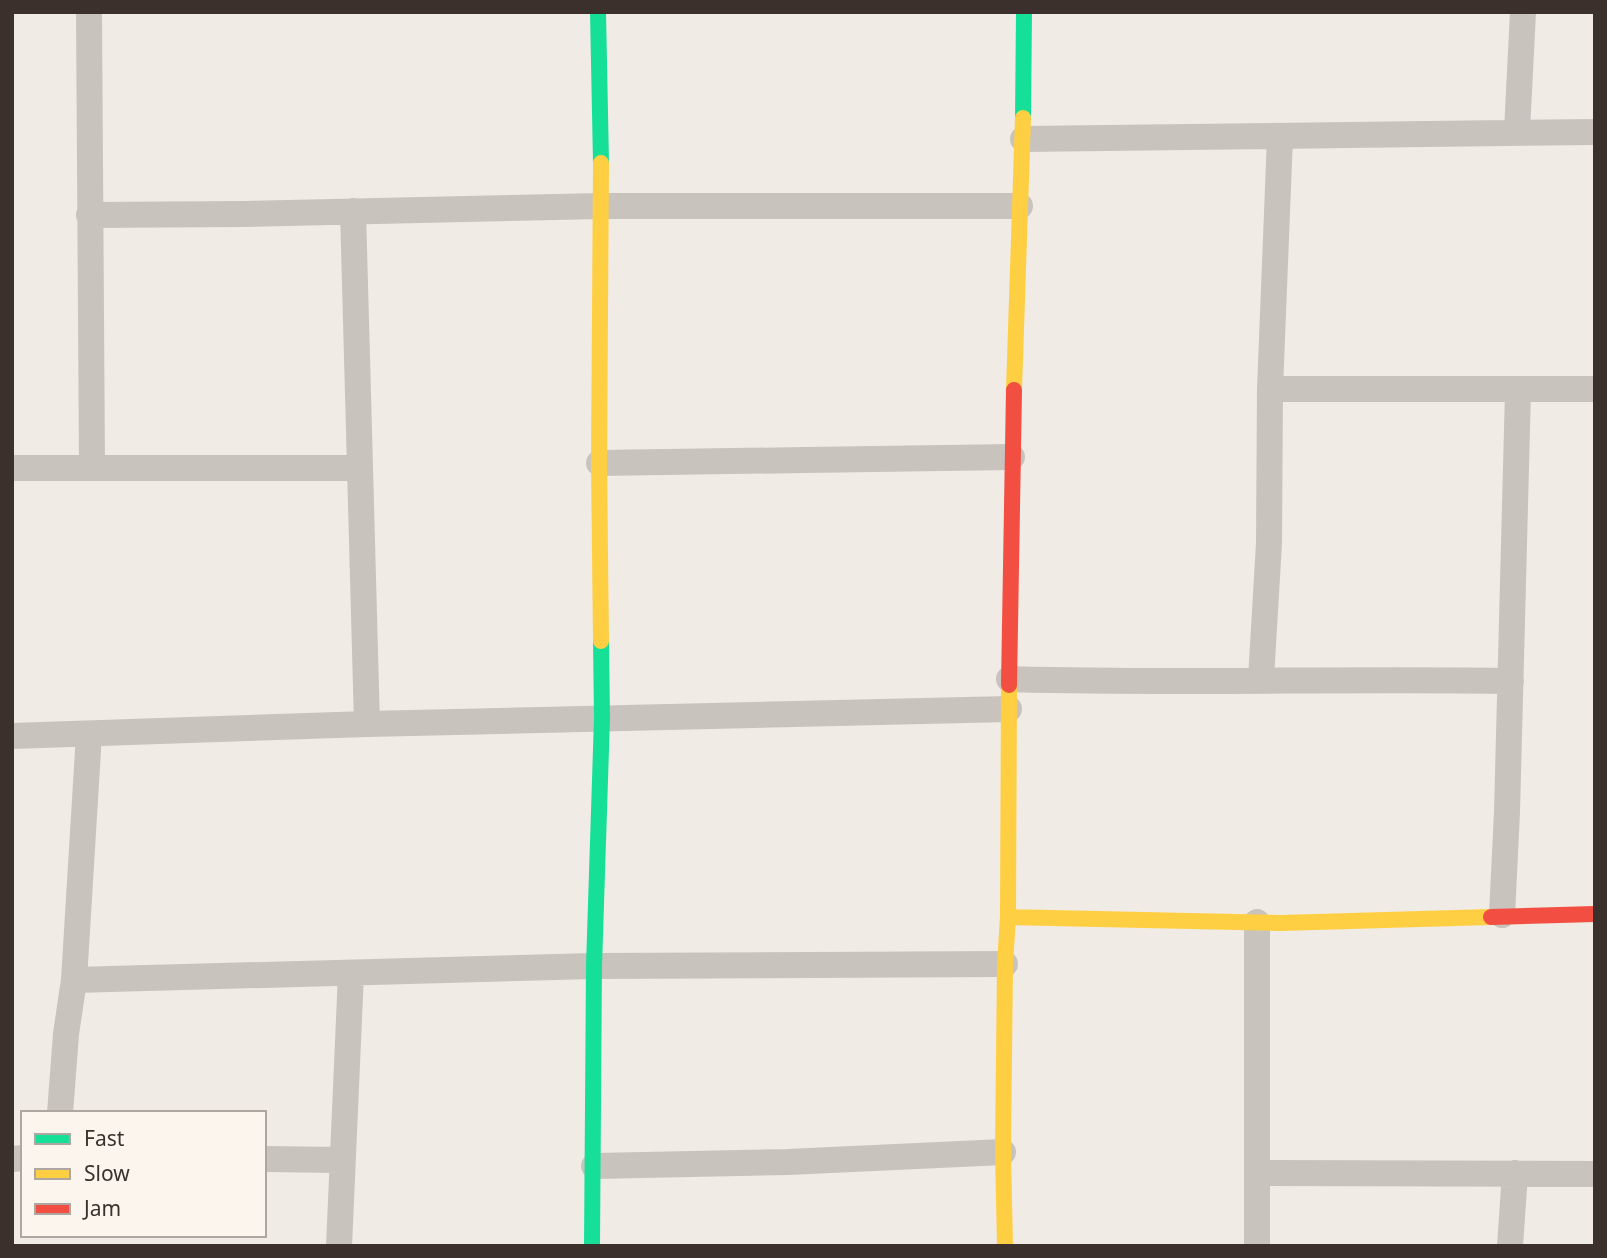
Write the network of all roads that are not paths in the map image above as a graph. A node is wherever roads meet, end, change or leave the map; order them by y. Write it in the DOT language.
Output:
graph roads {
  1 [pos="89,12"];
  2 [pos="598,12"];
  3 [pos="1024,12"];
  4 [pos="1523,12"];
  5 [pos="1517,131"];
  6 [pos="1595,132"];
  7 [pos="1280,137"];
  8 [pos="1023,139"];
  9 [pos="602,206"];
  10 [pos="1020,206"];
  11 [pos="353,211"];
  12 [pos="89,215"];
  13 [pos="1270,389"];
  14 [pos="1595,389"];
  15 [pos="1518,391"];
  16 [pos="1012,457"];
  17 [pos="599,463"];
  18 [pos="12,468"];
  19 [pos="92,468"];
  20 [pos="360,468"];
  21 [pos="1261,679"];
  22 [pos="1009,680"];
  23 [pos="1511,681"];
  24 [pos="1009,709"];
  25 [pos="602,718"];
  26 [pos="367,724"];
  27 [pos="89,734"];
  28 [pos="12,736"];
  29 [pos="1595,914"];
  30 [pos="1502,915"];
  31 [pos="1008,916"];
  32 [pos="1257,922"];
  33 [pos="1005,964"];
  34 [pos="594,966"];
  35 [pos="351,974"];
  36 [pos="74,980"];
  37 [pos="60,1111"];
  38 [pos="1003,1152"];
  39 [pos="266,1159"];
  40 [pos="341,1160"];
  41 [pos="594,1166"];
  42 [pos="1257,1173"];
  43 [pos="1515,1173"];
  44 [pos="1595,1174"];
  45 [pos="340,1246"];
  46 [pos="592,1246"];
  47 [pos="1005,1246"];
  48 [pos="1257,1246"];
  49 [pos="1510,1246"];
  1 -- 12 [label="street"];
  2 -- 9 [label="street"];
  3 -- 8 [label="street"];
  4 -- 5 [label="street"];
  5 -- 6 [label="street"];
  5 -- 7 [label="street"];
  7 -- 8 [label="street"];
  7 -- 13 [label="street"];
  8 -- 10 [label="street"];
  9 -- 10 [label="street"];
  9 -- 11 [label="street"];
  9 -- 17 [label="street"];
  10 -- 16 [label="street"];
  11 -- 12 [label="street"];
  11 -- 20 [label="street"];
  12 -- 19 [label="street"];
  13 -- 15 [label="street"];
  13 -- 21 [label="street"];
  14 -- 15 [label="street"];
  15 -- 23 [label="street"];
  16 -- 17 [label="street"];
  16 -- 22 [label="street"];
  17 -- 25 [label="street"];
  18 -- 19 [label="street"];
  19 -- 20 [label="street"];
  20 -- 26 [label="street"];
  21 -- 22 [label="street"];
  21 -- 23 [label="street"];
  22 -- 24 [label="street"];
  23 -- 30 [label="street"];
  24 -- 25 [label="street"];
  24 -- 31 [label="street"];
  25 -- 26 [label="street"];
  25 -- 34 [label="street"];
  26 -- 27 [label="street"];
  27 -- 28 [label="street"];
  27 -- 36 [label="street"];
  29 -- 30 [label="street"];
  30 -- 32 [label="street"];
  31 -- 32 [label="street"];
  31 -- 33 [label="street"];
  32 -- 42 [label="street"];
  33 -- 34 [label="street"];
  33 -- 38 [label="street"];
  34 -- 35 [label="street"];
  34 -- 41 [label="street"];
  35 -- 36 [label="street"];
  35 -- 40 [label="street"];
  36 -- 37 [label="street"];
  38 -- 41 [label="street"];
  38 -- 47 [label="street"];
  39 -- 40 [label="street"];
  40 -- 45 [label="street"];
  41 -- 46 [label="street"];
  42 -- 43 [label="street"];
  42 -- 48 [label="street"];
  43 -- 44 [label="street"];
  43 -- 49 [label="street"];
}
